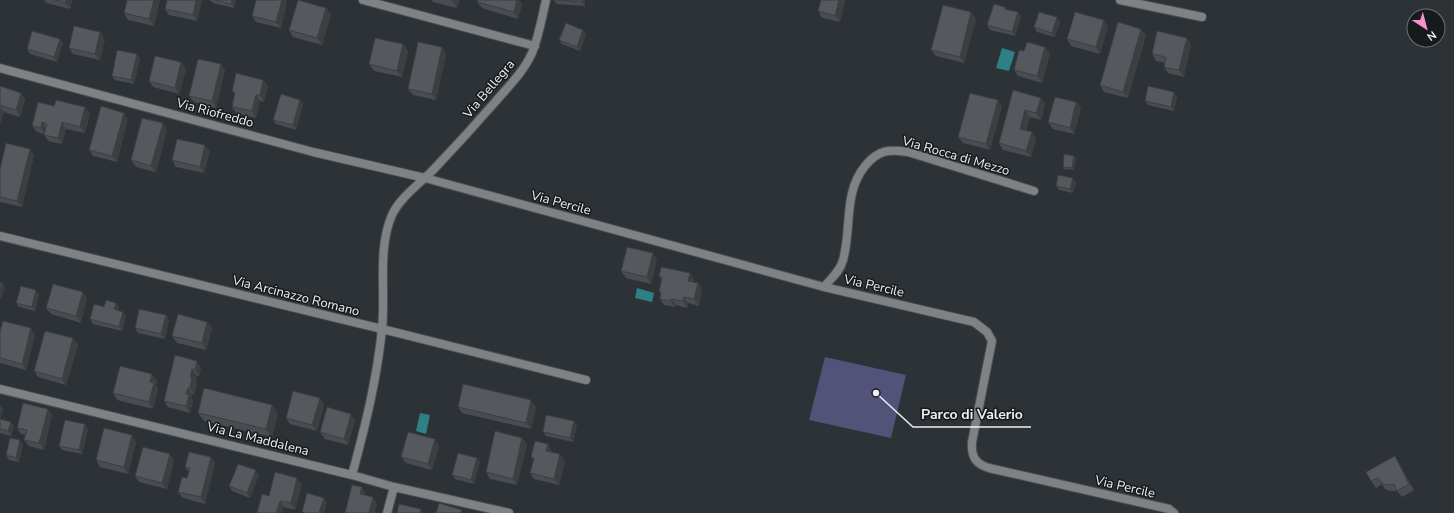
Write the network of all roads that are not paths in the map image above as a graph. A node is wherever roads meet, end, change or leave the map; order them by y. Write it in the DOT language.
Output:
graph roads {
  1 [pos="363,0"];
  2 [pos="546,0"];
  3 [pos="1120,0"];
  4 [pos="1202,17"];
  5 [pos="535,46"];
  6 [pos="0,68"];
  7 [pos="425,178"];
  8 [pos="1034,191"];
  9 [pos="0,236"];
  10 [pos="824,287"];
  11 [pos="382,329"];
  12 [pos="586,380"];
  13 [pos="0,388"];
  14 [pos="352,475"];
  15 [pos="394,487"];
  16 [pos="388,513"];
  17 [pos="510,513"];
  18 [pos="1174,513"];
  1 -- 5 [label="street"];
  2 -- 5 [label="street, Via Bellegra"];
  3 -- 4 [label="street"];
  5 -- 7 [label="street, Via Bellegra"];
  6 -- 7 [label="street, Via Riofreddo"];
  7 -- 10 [label="street, Via Percile"];
  7 -- 11 [label="street, Via Bellegra"];
  8 -- 10 [label="street, Via Rocca di Mezzo"];
  9 -- 11 [label="street, Via Arcinazzo Romano"];
  10 -- 18 [label="street, Via Percile"];
  11 -- 12 [label="street, Via Arcinazzo Romano"];
  11 -- 14 [label="street, Via Bellegra"];
  13 -- 14 [label="street, Via La Maddalena"];
  14 -- 15 [label="street, Via La Maddalena"];
  15 -- 16 [label="street"];
  15 -- 17 [label="street, Via La Maddalena"];
}
